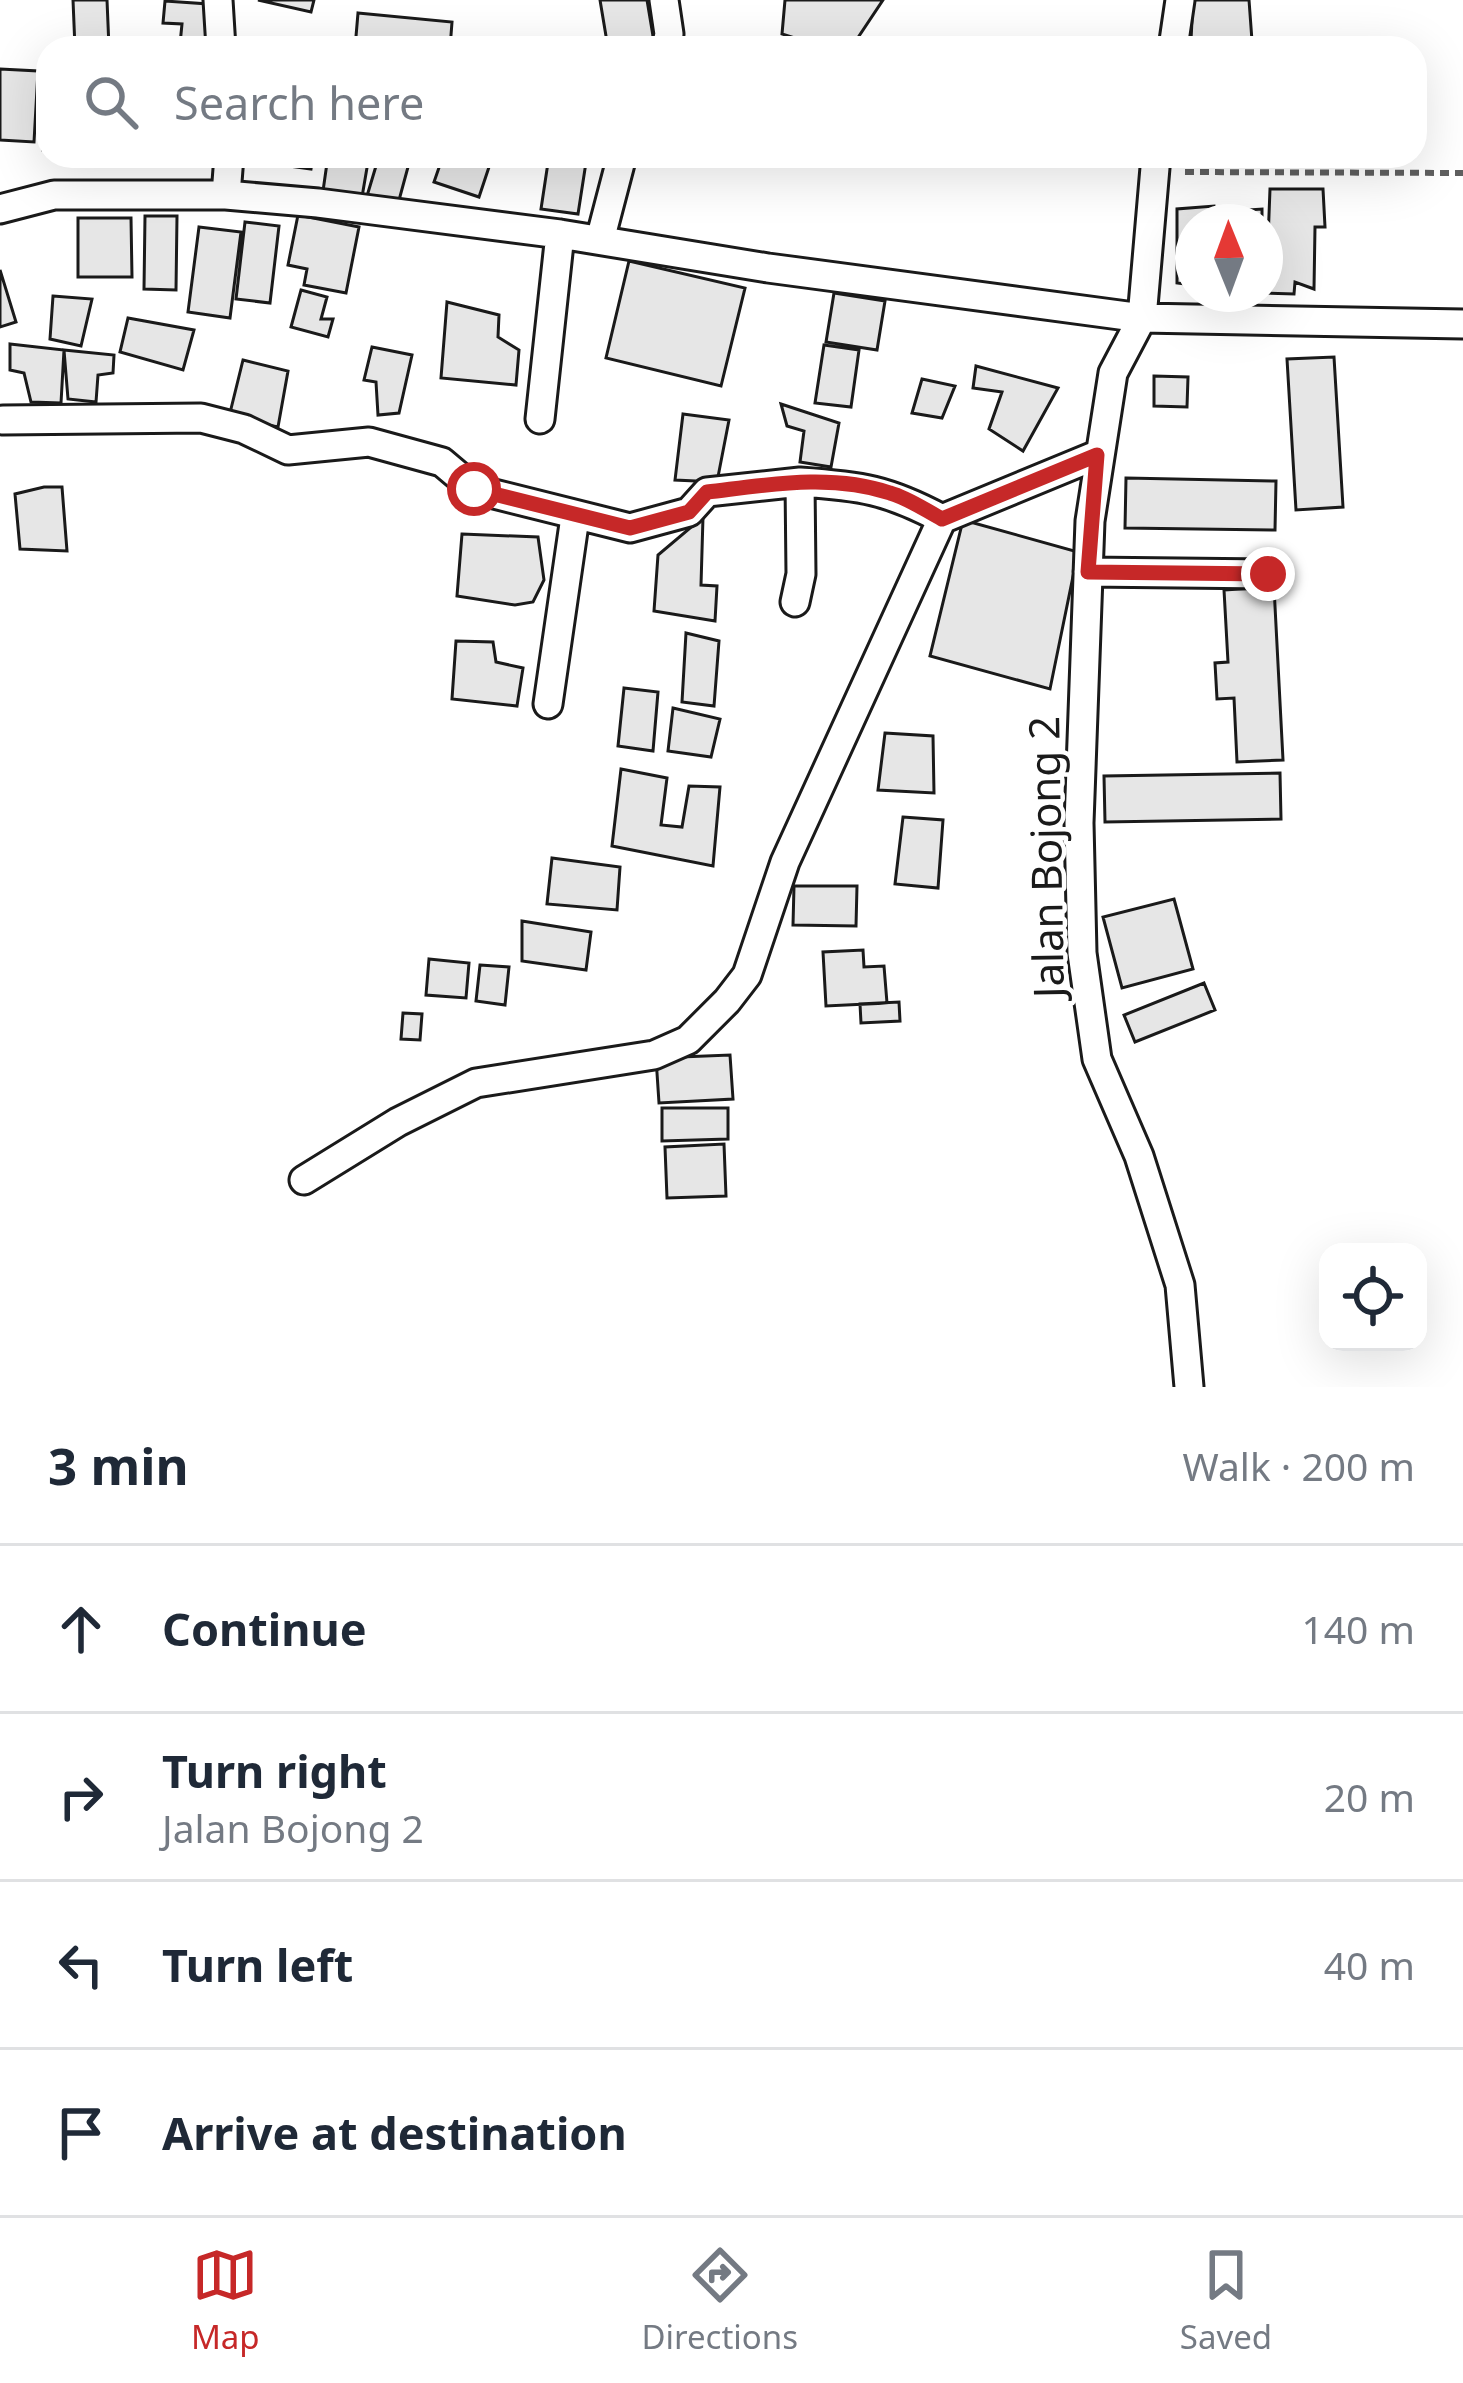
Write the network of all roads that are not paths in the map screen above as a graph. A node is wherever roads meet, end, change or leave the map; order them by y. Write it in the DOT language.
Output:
graph roads {
  1 [pos="218,0"];
  2 [pos="664,0"];
  3 [pos="1180,0"];
  4 [pos="220,36"];
  5 [pos="669,36"];
  6 [pos="1175,36"];
  7 [pos="229,168"];
  8 [pos="619,168"];
  9 [pos="1155,168"];
  10 [pos="226,195"];
  11 [pos="0,208"];
  12 [pos="560,234"];
  13 [pos="599,240"];
  14 [pos="1142,318"];
  15 [pos="1463,324"];
  16 [pos="540,419"];
  17 [pos="3,420"];
  18 [pos="1097,455"];
  19 [pos="800,482"];
  20 [pos="574,517"];
  21 [pos="942,519"];
  22 [pos="1088,572"];
  23 [pos="1268,574"];
  24 [pos="795,602"];
  25 [pos="548,704"];
  26 [pos="304,1180"];
  27 [pos="1189,1387"];
  1 -- 4 [label="street"];
  2 -- 5 [label="street"];
  3 -- 6 [label="street"];
  7 -- 10 [label="street"];
  8 -- 13 [label="street"];
  9 -- 14 [label="street"];
  10 -- 11 [label="street"];
  10 -- 12 [label="street"];
  12 -- 13 [label="street"];
  12 -- 16 [label="street"];
  13 -- 14 [label="street"];
  14 -- 15 [label="street"];
  14 -- 18 [label="street, Jalan Bojong 2"];
  17 -- 20 [label="street"];
  18 -- 21 [label="street"];
  18 -- 22 [label="street, Jalan Bojong 2"];
  19 -- 20 [label="street"];
  19 -- 21 [label="street"];
  19 -- 24 [label="street"];
  20 -- 25 [label="street"];
  21 -- 26 [label="street"];
  22 -- 23 [label="street"];
  22 -- 27 [label="street, Jalan Bojong 2"];
}
